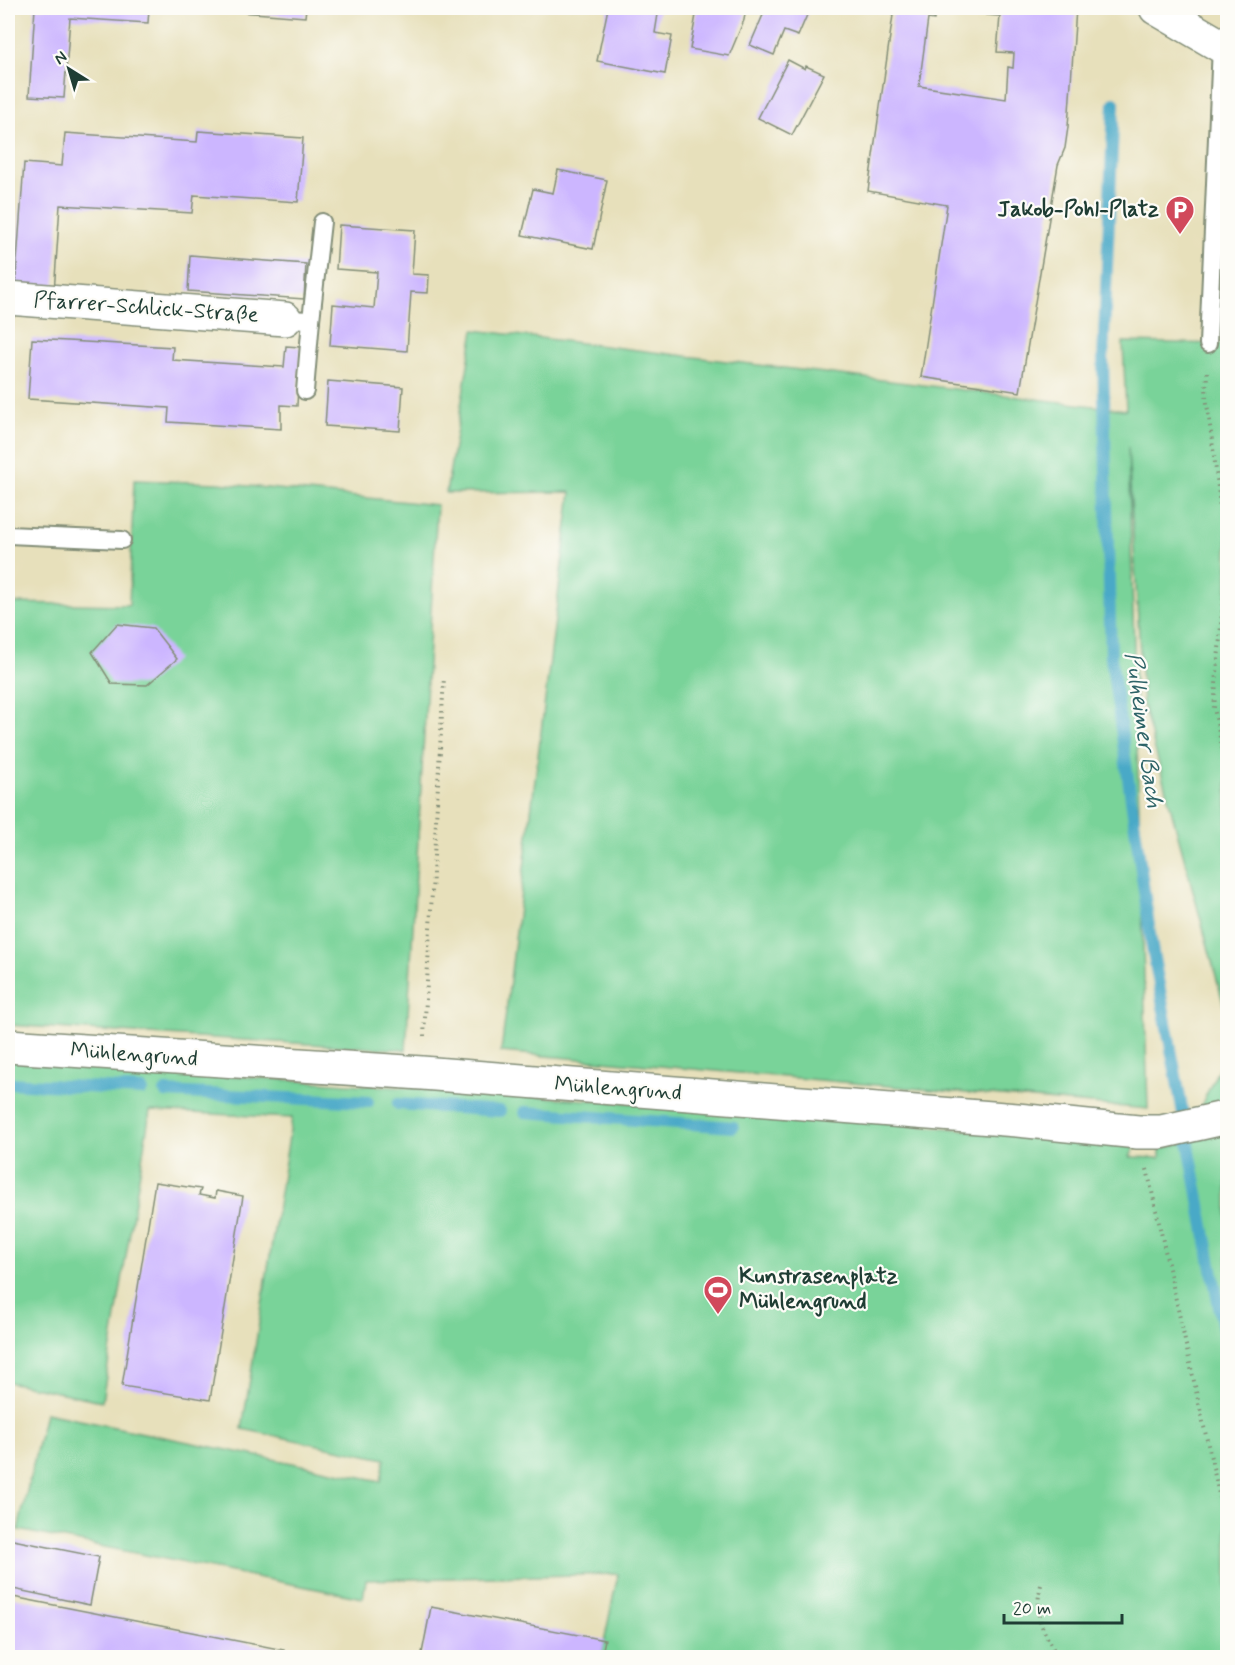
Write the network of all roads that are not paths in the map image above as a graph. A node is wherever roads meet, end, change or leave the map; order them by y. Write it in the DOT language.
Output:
graph roads {
  1 [pos="1156,8"];
  2 [pos="1224,48"];
  3 [pos="322,222"];
  4 [pos="8,298"];
  5 [pos="298,319"];
  6 [pos="1208,344"];
  7 [pos="305,391"];
  8 [pos="8,535"];
  9 [pos="122,540"];
  10 [pos="8,1046"];
  11 [pos="1216,1119"];
  1 -- 2 [label="street"];
  2 -- 6 [label="lane"];
  3 -- 5 [label="lane"];
  4 -- 5 [label="street, Pfarrer-Schlick-Straße"];
  5 -- 7 [label="lane"];
  8 -- 9 [label="lane"];
  10 -- 11 [label="street, Mühlengrund"];
}
